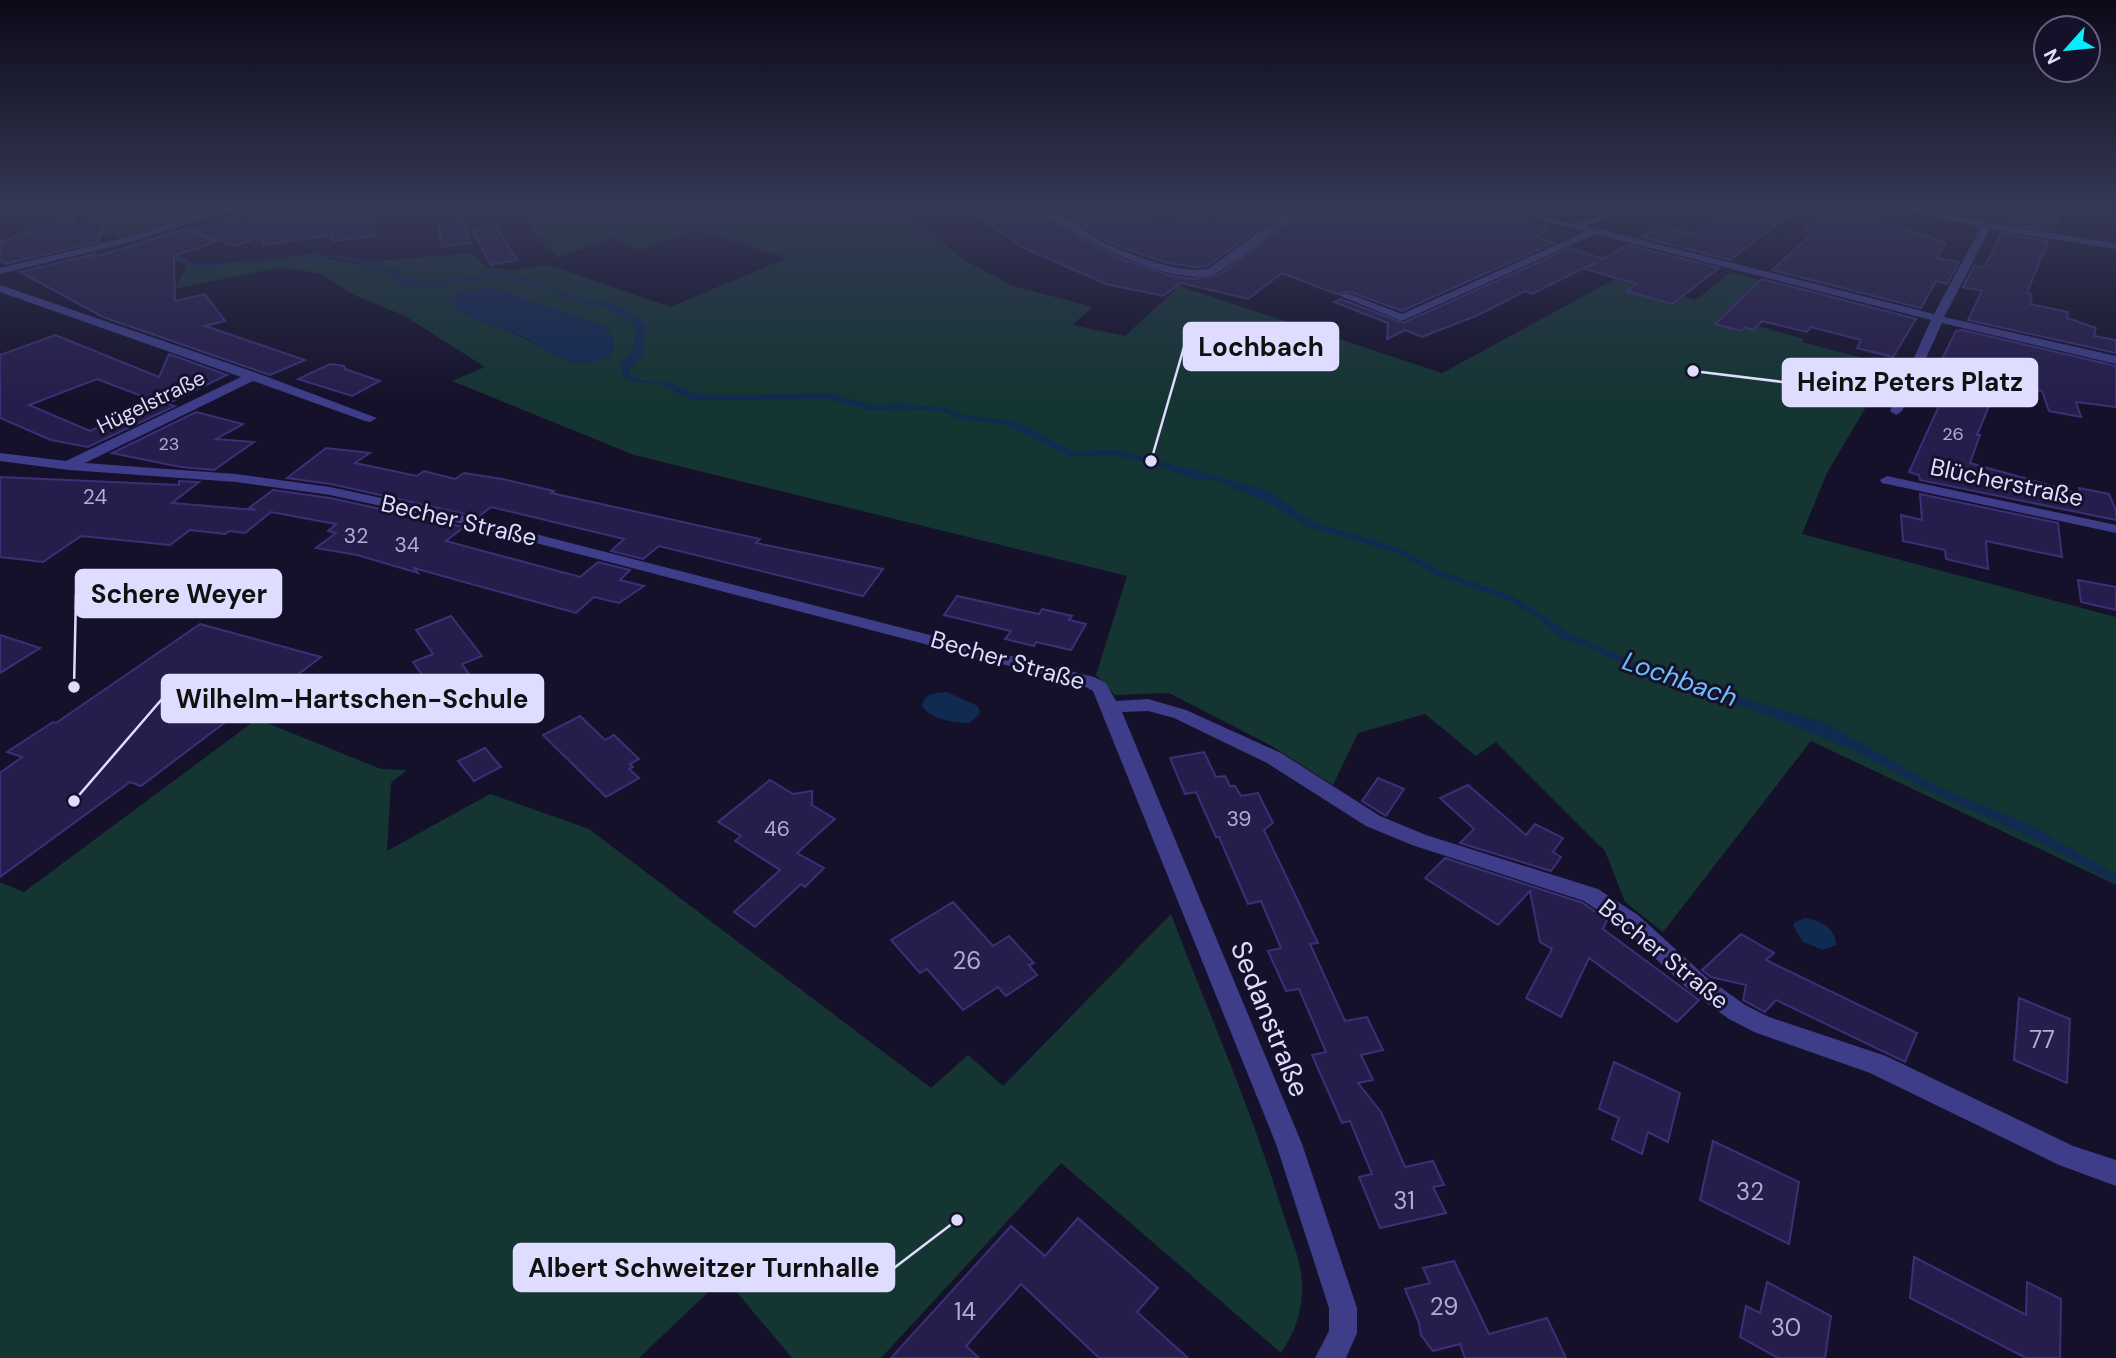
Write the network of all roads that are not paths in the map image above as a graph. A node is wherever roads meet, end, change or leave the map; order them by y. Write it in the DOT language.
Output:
graph roads {
  1 [pos="1178,271"];
  2 [pos="1212,271"];
  3 [pos="1505,271"];
  4 [pos="1752,271"];
  5 [pos="1963,271"];
  6 [pos="0,288"];
  7 [pos="1343,295"];
  8 [pos="1937,319"];
  9 [pos="2116,360"];
  10 [pos="253,376"];
  11 [pos="1896,411"];
  12 [pos="370,418"];
  13 [pos="3,460"];
  14 [pos="69,466"];
  15 [pos="1888,480"];
  16 [pos="2116,529"];
  17 [pos="1111,707"];
  18 [pos="2116,1172"];
  19 [pos="1330,1358"];
  1 -- 2 [label="street"];
  3 -- 7 [label="street"];
  4 -- 8 [label="street"];
  5 -- 8 [label="street"];
  6 -- 10 [label="street, Hügelstraße"];
  8 -- 9 [label="street"];
  8 -- 11 [label="street"];
  10 -- 12 [label="street, Hügelstraße"];
  10 -- 14 [label="street, Hügelstraße"];
  13 -- 14 [label="street, Becher Straße"];
  14 -- 17 [label="street, Becher Straße"];
  15 -- 16 [label="street, Blücherstraße"];
  17 -- 18 [label="street, Becher Straße"];
  17 -- 19 [label="street, Sedanstraße"];
}
